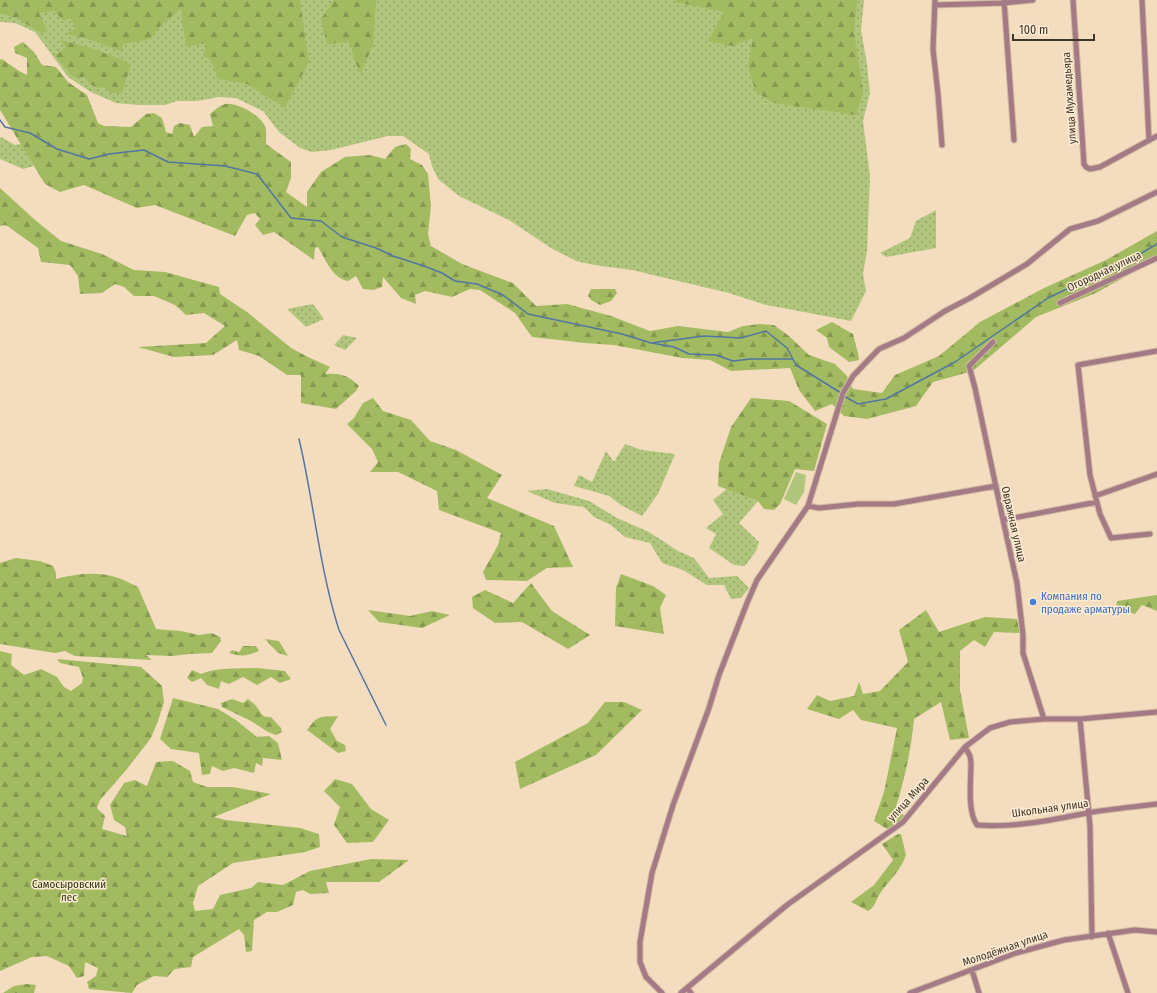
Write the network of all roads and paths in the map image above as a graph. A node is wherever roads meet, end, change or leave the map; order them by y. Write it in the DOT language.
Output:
graph roads {
  1 [pos="1033,0"];
  2 [pos="1072,0"];
  3 [pos="1142,0"];
  4 [pos="1004,1"];
  5 [pos="935,2"];
  6 [pos="1157,136"];
  7 [pos="1014,140"];
  8 [pos="1149,140"];
  9 [pos="942,145"];
  10 [pos="1157,192"];
  11 [pos="1157,258"];
  12 [pos="1060,304"];
  13 [pos="993,342"];
  14 [pos="1157,351"];
  15 [pos="1157,474"];
  16 [pos="996,486"];
  17 [pos="1095,496"];
  18 [pos="1097,502"];
  19 [pos="808,506"];
  20 [pos="1003,520"];
  21 [pos="1150,534"];
  22 [pos="1157,712"];
  23 [pos="1044,719"];
  24 [pos="1080,719"];
  25 [pos="965,747"];
  26 [pos="1157,804"];
  27 [pos="1089,813"];
  28 [pos="1157,932"];
  29 [pos="1108,933"];
  30 [pos="1092,936"];
  31 [pos="972,970"];
  32 [pos="686,988"];
  33 [pos="662,993"];
  34 [pos="681,993"];
  35 [pos="691,993"];
  36 [pos="910,993"];
  37 [pos="979,993"];
  38 [pos="1128,993"];
  1 -- 4 [label="street"];
  2 -- 8 [label="street, улица Мухамедьяра"];
  3 -- 8 [label="street"];
  4 -- 5 [label="street"];
  4 -- 7 [label="street"];
  5 -- 9 [label="street"];
  6 -- 8 [label="street"];
  10 -- 19 [label="street"];
  11 -- 12 [label="street, Огородная улица"];
  13 -- 16 [label="street, Овражная улица"];
  14 -- 17 [label="street"];
  15 -- 17 [label="street"];
  16 -- 19 [label="street"];
  16 -- 20 [label="street, Овражная улица"];
  17 -- 18 [label="street"];
  18 -- 20 [label="street"];
  18 -- 21 [label="street"];
  19 -- 33 [label="street"];
  20 -- 23 [label="street, Овражная улица"];
  22 -- 24 [label="street, улица Мира"];
  23 -- 24 [label="street, улица Мира"];
  23 -- 25 [label="street, улица Мира"];
  24 -- 27 [label="street"];
  25 -- 27 [label="street, Школьная улица"];
  25 -- 32 [label="street, улица Мира"];
  26 -- 27 [label="street, Школьная улица"];
  27 -- 30 [label="street"];
  28 -- 29 [label="street, Молодёжная улица"];
  29 -- 30 [label="street, Молодёжная улица"];
  29 -- 38 [label="street"];
  30 -- 31 [label="street, Молодёжная улица"];
  31 -- 36 [label="street, Молодёжная улица"];
  31 -- 37 [label="street"];
  32 -- 34 [label="street, улица Мира"];
  32 -- 35 [label="street"];
}
